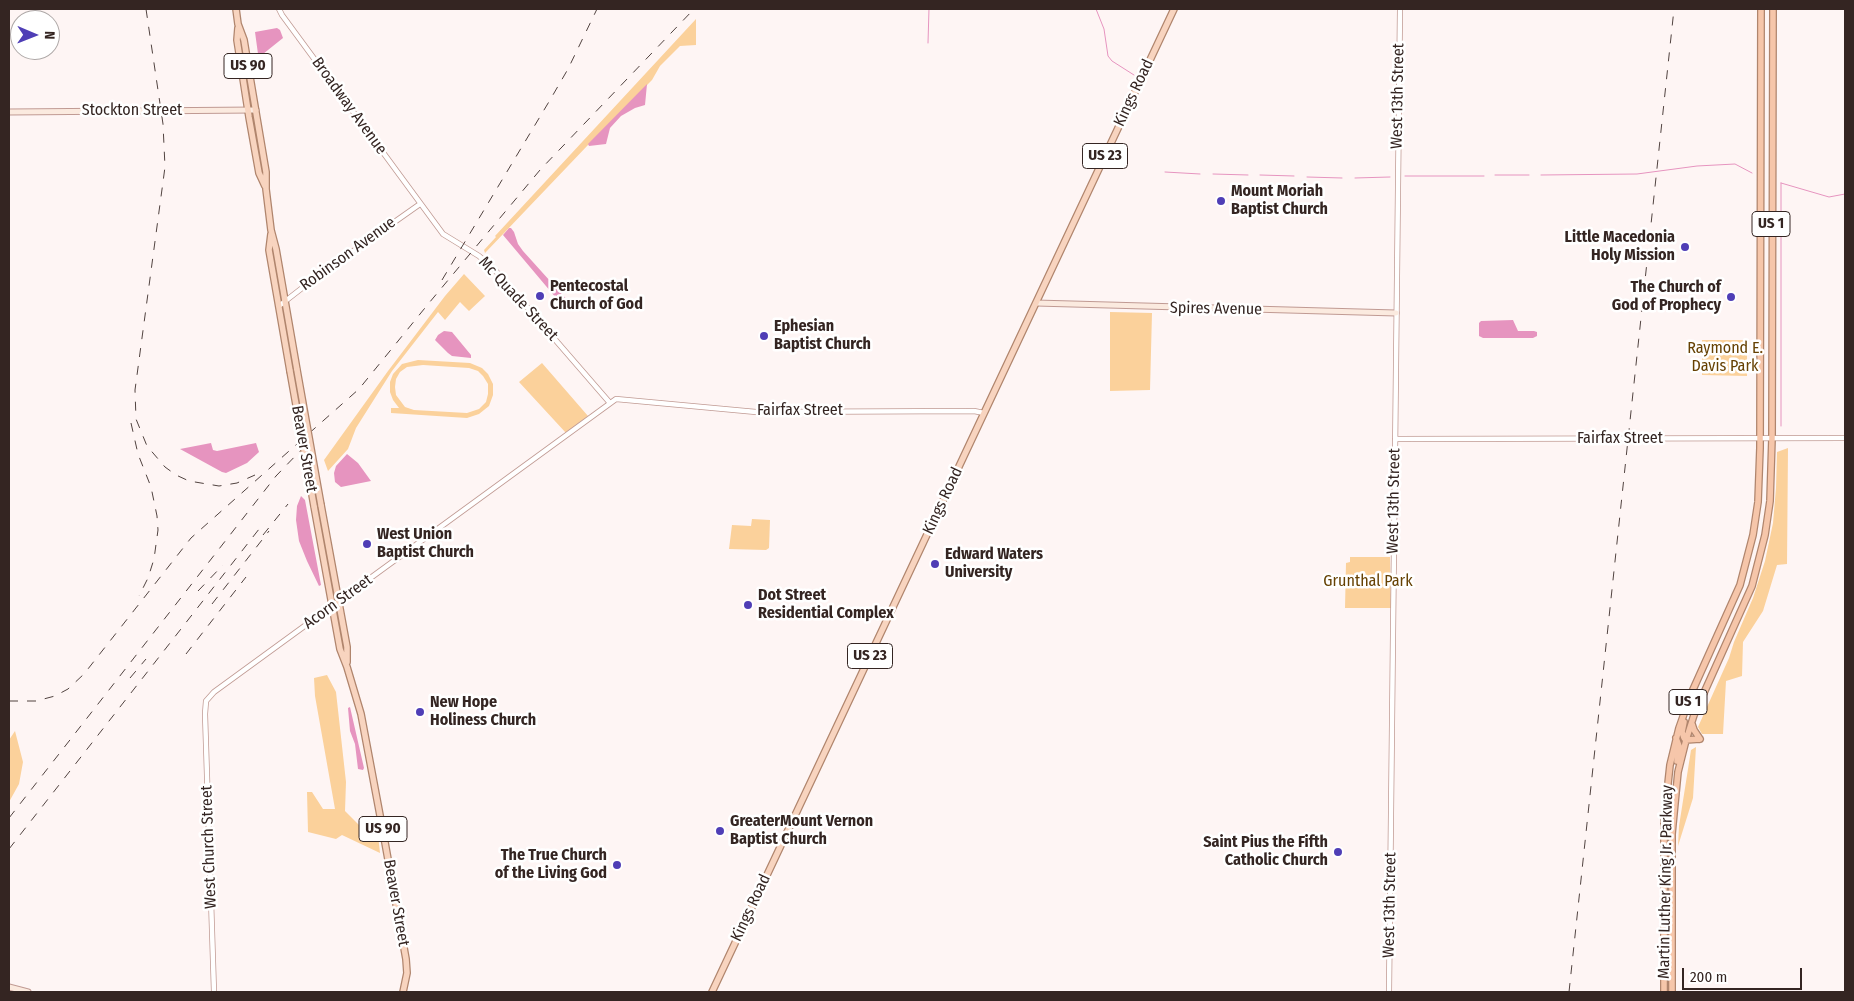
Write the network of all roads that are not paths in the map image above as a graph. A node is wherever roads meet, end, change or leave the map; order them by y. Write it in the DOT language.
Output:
graph roads {
  1 [pos="236,9"];
  2 [pos="280,9"];
  3 [pos="1174,9"];
  4 [pos="1400,9"];
  5 [pos="1761,9"];
  6 [pos="1773,9"];
  7 [pos="238,24"];
  8 [pos="248,110"];
  9 [pos="256,110"];
  10 [pos="9,112"];
  11 [pos="266,188"];
  12 [pos="420,204"];
  13 [pos="271,230"];
  14 [pos="285,301"];
  15 [pos="1036,303"];
  16 [pos="279,306"];
  17 [pos="1396,313"];
  18 [pos="616,399"];
  19 [pos="610,403"];
  20 [pos="984,413"];
  21 [pos="1760,438"];
  22 [pos="1772,438"];
  23 [pos="1845,438"];
  24 [pos="1395,439"];
  25 [pos="338,601"];
  26 [pos="332,606"];
  27 [pos="347,667"];
  28 [pos="206,701"];
  29 [pos="1686,706"];
  30 [pos="1692,723"];
  31 [pos="1676,738"];
  32 [pos="1686,740"];
  33 [pos="1675,793"];
  34 [pos="9,986"];
  35 [pos="28,992"];
  36 [pos="214,992"];
  37 [pos="404,992"];
  38 [pos="712,992"];
  39 [pos="1389,992"];
  40 [pos="1664,992"];
  41 [pos="1672,992"];
  1 -- 7 [label="main road, Beaver Street / US 90"];
  2 -- 12 [label="street, Broadway Avenue"];
  3 -- 15 [label="main road, Kings Road / US 23"];
  4 -- 17 [label="street, West 13th Street"];
  5 -- 21 [label="highway, Martin Luther King Jr. Parkway / US 1"];
  6 -- 22 [label="highway, Martin Luther King Jr. Parkway / US 1"];
  7 -- 8 [label="main road, Beaver Street / US 90"];
  7 -- 9 [label="main road, Beaver Street / US 90"];
  8 -- 9 [label="main road, Stockton Street"];
  8 -- 10 [label="main road, Stockton Street"];
  8 -- 11 [label="main road, Beaver Street / US 90"];
  9 -- 11 [label="main road, Beaver Street / US 90"];
  11 -- 13 [label="main road, Beaver Street / US 90"];
  12 -- 14 [label="street, Robinson Avenue"];
  12 -- 19 [label="street, Mc Quade Street"];
  13 -- 14 [label="main road, Beaver Street / US 90"];
  13 -- 16 [label="main road, Beaver Street / US 90"];
  14 -- 16 [label="street, Robinson Avenue"];
  14 -- 25 [label="main road, Beaver Street / US 90, bridge"];
  15 -- 17 [label="main road, Spires Avenue"];
  15 -- 20 [label="main road, Kings Road / US 23"];
  16 -- 26 [label="main road, Beaver Street / US 90, bridge"];
  17 -- 24 [label="street, West 13th Street"];
  18 -- 19 [label="street, Acorn Street"];
  18 -- 20 [label="street, Fairfax Street"];
  19 -- 25 [label="street, Acorn Street"];
  20 -- 38 [label="main road, Kings Road / US 23"];
  21 -- 22 [label="street, Fairfax Street"];
  21 -- 24 [label="street, Fairfax Street"];
  21 -- 29 [label="highway, Martin Luther King Jr. Parkway / US 1"];
  22 -- 23 [label="street, Fairfax Street"];
  22 -- 30 [label="highway, Martin Luther King Jr. Parkway / US 1"];
  24 -- 39 [label="street, West 13th Street"];
  25 -- 26 [label="street, Acorn Street"];
  25 -- 27 [label="main road, Beaver Street / US 90"];
  26 -- 27 [label="main road, Beaver Street / US 90"];
  26 -- 28 [label="street, Acorn Street"];
  27 -- 37 [label="main road, Beaver Street / US 90"];
  28 -- 36 [label="street, West Church Street"];
  29 -- 31 [label="highway, Martin Luther King Jr. Parkway / US 1"];
  29 -- 32 [label="highway"];
  30 -- 32 [label="highway, Martin Luther King Jr. Parkway / US 1"];
  30 -- 32 [label="highway"];
  31 -- 33 [label="highway"];
  31 -- 40 [label="highway, Martin Luther King Jr. Parkway / US 1"];
  32 -- 33 [label="highway, Martin Luther King Jr. Parkway / US 1"];
  33 -- 41 [label="highway, Martin Luther King Jr. Parkway / US 1"];
  34 -- 35 [label="main road"];
}
